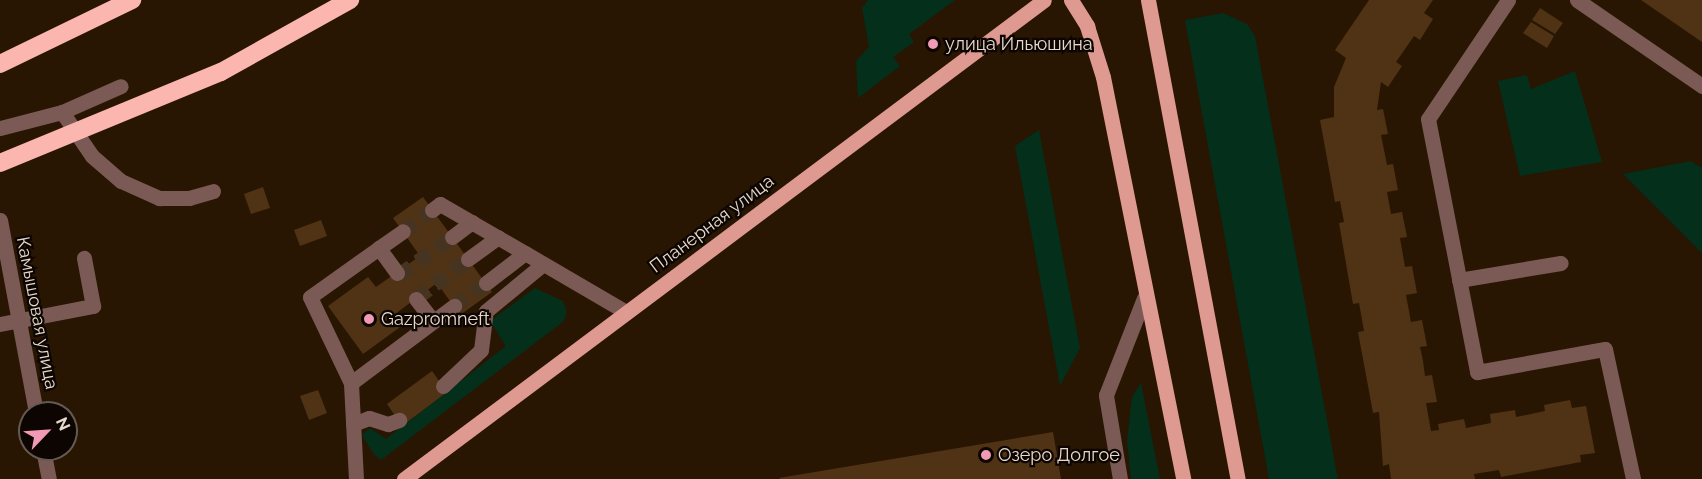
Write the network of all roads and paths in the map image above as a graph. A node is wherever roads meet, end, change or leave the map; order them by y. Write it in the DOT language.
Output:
graph roads {
  1 [pos="132,0"];
  2 [pos="350,0"];
  3 [pos="1044,0"];
  4 [pos="1071,0"];
  5 [pos="1148,0"];
  6 [pos="1508,0"];
  7 [pos="1577,0"];
  8 [pos="0,64"];
  9 [pos="121,86"];
  10 [pos="1702,86"];
  11 [pos="62,112"];
  12 [pos="0,128"];
  13 [pos="0,163"];
  14 [pos="213,191"];
  15 [pos="432,210"];
  16 [pos="0,220"];
  17 [pos="472,222"];
  18 [pos="403,231"];
  19 [pos="452,237"];
  20 [pos="498,237"];
  21 [pos="379,248"];
  22 [pos="525,253"];
  23 [pos="84,258"];
  24 [pos="468,259"];
  25 [pos="1561,263"];
  26 [pos="543,264"];
  27 [pos="397,273"];
  28 [pos="1459,280"];
  29 [pos="486,283"];
  30 [pos="416,298"];
  31 [pos="1144,298"];
  32 [pos="454,306"];
  33 [pos="626,312"];
  34 [pos="18,320"];
  35 [pos="433,321"];
  36 [pos="0,324"];
  37 [pos="351,383"];
  38 [pos="443,386"];
  39 [pos="34,401"];
  40 [pos="399,420"];
  41 [pos="353,424"];
  42 [pos="45,461"];
  43 [pos="49,479"];
  44 [pos="356,479"];
  45 [pos="404,479"];
  46 [pos="1120,479"];
  47 [pos="1183,479"];
  48 [pos="1238,479"];
  49 [pos="1633,479"];
  1 -- 8 [label="highway"];
  2 -- 13 [label="highway, bridge"];
  3 -- 33 [label="main road, Планерная улица"];
  4 -- 31 [label="main road"];
  5 -- 48 [label="main road"];
  6 -- 28 [label="street"];
  7 -- 10 [label="street"];
  9 -- 11 [label="street"];
  11 -- 12 [label="street"];
  11 -- 14 [label="street"];
  15 -- 17 [label="street"];
  16 -- 34 [label="street, Камышовая улица"];
  17 -- 19 [label="street"];
  17 -- 20 [label="street"];
  18 -- 21 [label="street"];
  20 -- 22 [label="street"];
  20 -- 24 [label="street"];
  21 -- 27 [label="street"];
  21 -- 37 [label="street"];
  22 -- 26 [label="street"];
  22 -- 29 [label="street"];
  23 -- 34 [label="street"];
  25 -- 28 [label="street"];
  26 -- 33 [label="street"];
  26 -- 38 [label="street"];
  28 -- 49 [label="street"];
  30 -- 35 [label="street"];
  31 -- 46 [label="street"];
  31 -- 47 [label="main road"];
  32 -- 35 [label="street"];
  33 -- 45 [label="main road, Планерная улица"];
  34 -- 36 [label="street"];
  34 -- 39 [label="street, Камышовая улица"];
  35 -- 37 [label="street"];
  37 -- 41 [label="street"];
  40 -- 41 [label="street"];
  41 -- 44 [label="street"];
  42 -- 43 [label="street"];
}
